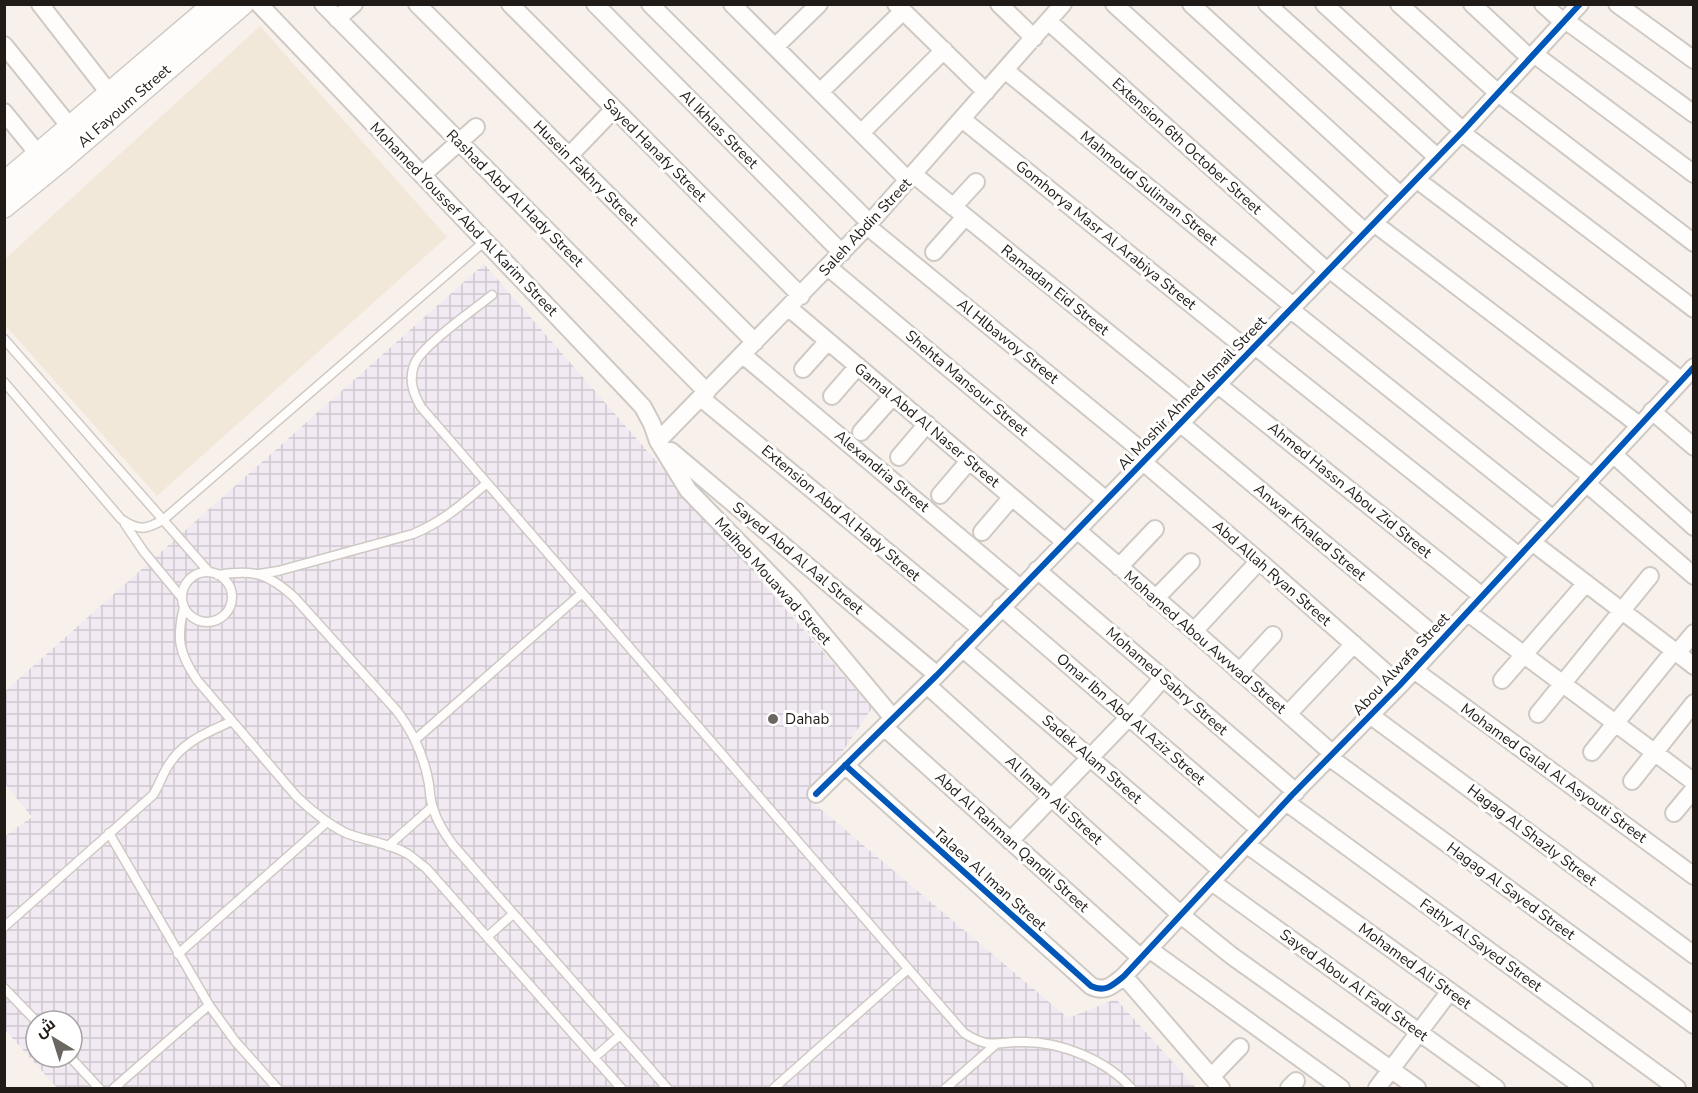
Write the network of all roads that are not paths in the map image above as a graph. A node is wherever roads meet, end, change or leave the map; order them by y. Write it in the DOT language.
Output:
graph roads {
  1 [pos="40,4"];
  2 [pos="243,4"];
  3 [pos="259,4"];
  4 [pos="323,4"];
  5 [pos="354,4"];
  6 [pos="417,4"];
  7 [pos="510,4"];
  8 [pos="595,4"];
  9 [pos="650,4"];
  10 [pos="819,4"];
  11 [pos="999,4"];
  12 [pos="1063,4"];
  13 [pos="1114,4"];
  14 [pos="1191,4"];
  15 [pos="1268,4"];
  16 [pos="1324,4"];
  17 [pos="1399,4"];
  18 [pos="1472,4"];
  19 [pos="1543,4"];
  20 [pos="1580,4"];
  21 [pos="1617,4"];
  22 [pos="733,5"];
  23 [pos="204,8"];
  24 [pos="899,8"];
  25 [pos="337,19"];
  26 [pos="1048,21"];
  27 [pos="1564,21"];
  28 [pos="1034,38"];
  29 [pos="4,45"];
  30 [pos="775,47"];
  31 [pos="944,50"];
  32 [pos="1532,56"];
  33 [pos="1694,60"];
  34 [pos="1005,70"];
  35 [pos="820,92"];
  36 [pos="986,92"];
  37 [pos="1498,93"];
  38 [pos="110,94"];
  39 [pos="614,110"];
  40 [pos="4,112"];
  41 [pos="1694,114"];
  42 [pos="962,119"];
  43 [pos="476,127"];
  44 [pos="71,128"];
  45 [pos="1462,131"];
  46 [pos="861,133"];
  47 [pos="459,141"];
  48 [pos="39,155"];
  49 [pos="569,156"];
  50 [pos="1437,157"];
  51 [pos="1694,174"];
  52 [pos="422,175"];
  53 [pos="910,177"];
  54 [pos="1416,179"];
  55 [pos="976,182"];
  56 [pos="4,183"];
  57 [pos="1400,195"];
  58 [pos="4,207"];
  59 [pos="959,212"];
  60 [pos="869,225"];
  61 [pos="1370,227"];
  62 [pos="485,241"];
  63 [pos="1694,243"];
  64 [pos="933,252"];
  65 [pos="842,253"];
  66 [pos="828,267"];
  67 [pos="1328,270"];
  68 [pos="492,295"];
  69 [pos="795,302"];
  70 [pos="1292,308"];
  71 [pos="1694,309"];
  72 [pos="4,339"];
  73 [pos="828,341"];
  74 [pos="755,342"];
  75 [pos="1252,349"];
  76 [pos="743,355"];
  77 [pos="858,366"];
  78 [pos="1694,367"];
  79 [pos="803,369"];
  80 [pos="1681,380"];
  81 [pos="4,382"];
  82 [pos="1217,384"];
  83 [pos="704,395"];
  84 [pos="832,396"];
  85 [pos="892,396"];
  86 [pos="1197,405"];
  87 [pos="1652,411"];
  88 [pos="1180,423"];
  89 [pos="927,424"];
  90 [pos="1639,425"];
  91 [pos="861,432"];
  92 [pos="658,441"];
  93 [pos="1694,447"];
  94 [pos="1612,454"];
  95 [pos="899,457"];
  96 [pos="1145,459"];
  97 [pos="969,461"];
  98 [pos="1589,480"];
  99 [pos="486,484"];
  100 [pos="940,495"];
  101 [pos="1012,497"];
  102 [pos="1106,500"];
  103 [pos="121,519"];
  104 [pos="1553,519"];
  105 [pos="163,520"];
  106 [pos="1694,527"];
  107 [pos="1155,529"];
  108 [pos="982,532"];
  109 [pos="1071,536"];
  110 [pos="1532,542"];
  111 [pos="1519,556"];
  112 [pos="1259,561"];
  113 [pos="1191,562"];
  114 [pos="1119,567"];
  115 [pos="1037,570"];
  116 [pos="213,573"];
  117 [pos="259,574"];
  118 [pos="1650,576"];
  119 [pos="1694,576"];
  120 [pos="1586,583"];
  121 [pos="1020,588"];
  122 [pos="581,594"];
  123 [pos="1482,596"];
  124 [pos="1155,599"];
  125 [pos="183,602"];
  126 [pos="1002,607"];
  127 [pos="1622,611"];
  128 [pos="1467,612"];
  129 [pos="981,629"];
  130 [pos="1194,631"];
  131 [pos="1694,633"];
  132 [pos="1273,635"];
  133 [pos="1441,641"];
  134 [pos="1354,644"];
  135 [pos="962,648"];
  136 [pos="1676,652"];
  137 [pos="1524,655"];
  138 [pos="1694,666"];
  139 [pos="1414,670"];
  140 [pos="1239,672"];
  141 [pos="1163,678"];
  142 [pos="932,680"];
  143 [pos="1503,680"];
  144 [pos="1563,684"];
  145 [pos="1400,685"];
  146 [pos="1694,704"];
  147 [pos="1288,714"];
  148 [pos="1538,714"];
  149 [pos="1370,715"];
  150 [pos="1129,717"];
  151 [pos="232,722"];
  152 [pos="888,723"];
  153 [pos="1615,723"];
  154 [pos="416,739"];
  155 [pos="1592,752"];
  156 [pos="1654,752"];
  157 [pos="1331,755"];
  158 [pos="1090,758"];
  159 [pos="845,765"];
  160 [pos="1632,781"];
  161 [pos="1694,782"];
  162 [pos="1694,789"];
  163 [pos="816,794"];
  164 [pos="1291,797"];
  165 [pos="1052,798"];
  166 [pos="432,807"];
  167 [pos="1674,813"];
  168 [pos="327,822"];
  169 [pos="1260,830"];
  170 [pos="109,833"];
  171 [pos="1010,841"];
  172 [pos="1246,844"];
  173 [pos="388,846"];
  174 [pos="1217,876"];
  175 [pos="1694,876"];
  176 [pos="513,914"];
  177 [pos="1181,915"];
  178 [pos="4,927"];
  179 [pos="487,937"];
  180 [pos="178,954"];
  181 [pos="1145,954"];
  182 [pos="1694,955"];
  183 [pos="908,969"];
  184 [pos="1124,976"];
  185 [pos="4,988"];
  186 [pos="1450,991"];
  187 [pos="208,1005"];
  188 [pos="24,1009"];
  189 [pos="1694,1025"];
  190 [pos="1419,1033"];
  191 [pos="620,1035"];
  192 [pos="995,1045"];
  193 [pos="1240,1047"];
  194 [pos="594,1058"];
  195 [pos="81,1069"];
  196 [pos="1391,1070"];
  197 [pos="1216,1083"];
  198 [pos="99,1089"];
  199 [pos="114,1089"];
  200 [pos="277,1089"];
  201 [pos="621,1089"];
  202 [pos="667,1089"];
  203 [pos="774,1089"];
  204 [pos="946,1089"];
  205 [pos="1131,1089"];
  206 [pos="1341,1089"];
  207 [pos="1377,1089"];
  208 [pos="1417,1089"];
  209 [pos="1496,1089"];
  210 [pos="1584,1089"];
  211 [pos="1677,1089"];
  1 -- 38 [label="street"];
  2 -- 58 [label="street, Al Fayoum Street"];
  3 -- 52 [label="street, Mohamed Youssef Abd Al Karim Street"];
  4 -- 25 [label="street, Rashad Abd Al Hady Street"];
  5 -- 25 [label="street"];
  6 -- 49 [label="street, Husein Fakhry Street"];
  7 -- 39 [label="street, Sayed Hanafy Street"];
  8 -- 65 [label="street, Al Ikhlas Street"];
  9 -- 60 [label="street, Al Hlbawoy Street"];
  10 -- 30 [label="street"];
  11 -- 28 [label="street"];
  12 -- 26 [label="street, Saleh Abdin Street"];
  13 -- 61 [label="street"];
  14 -- 57 [label="street"];
  15 -- 50 [label="street"];
  16 -- 45 [label="street"];
  17 -- 37 [label="street"];
  18 -- 32 [label="street"];
  19 -- 27 [label="street"];
  20 -- 27 [label="street, Al Moshir Ahmed Ismail Street"];
  21 -- 33 [label="street"];
  22 -- 30 [label="street, Ramadan Eid Street"];
  23 -- 38 [label="street, Al Fayoum Street"];
  24 -- 31 [label="street"];
  24 -- 35 [label="street"];
  25 -- 47 [label="street, Rashad Abd Al Hady Street"];
  26 -- 28 [label="street, Saleh Abdin Street"];
  26 -- 67 [label="street, Extension 6th October Street"];
  27 -- 32 [label="street, Al Moshir Ahmed Ismail Street"];
  27 -- 41 [label="street"];
  28 -- 34 [label="street, Saleh Abdin Street"];
  29 -- 44 [label="street"];
  30 -- 35 [label="street, Ramadan Eid Street"];
  31 -- 36 [label="street"];
  31 -- 46 [label="street"];
  32 -- 37 [label="street, Al Moshir Ahmed Ismail Street"];
  32 -- 51 [label="street"];
  34 -- 36 [label="street, Saleh Abdin Street"];
  34 -- 70 [label="street, Mahmoud Suliman Street"];
  35 -- 46 [label="street, Ramadan Eid Street"];
  36 -- 42 [label="street, Saleh Abdin Street"];
  37 -- 45 [label="street, Al Moshir Ahmed Ismail Street"];
  37 -- 63 [label="street"];
  38 -- 44 [label="street, Al Fayoum Street"];
  39 -- 49 [label="street"];
  39 -- 69 [label="street, Sayed Hanafy Street"];
  40 -- 48 [label="street"];
  42 -- 53 [label="street, Saleh Abdin Street"];
  42 -- 75 [label="street, Gomhorya Masr Al Arabiya Street"];
  43 -- 47 [label="street"];
  44 -- 48 [label="street, Al Fayoum Street"];
  45 -- 50 [label="street, Al Moshir Ahmed Ismail Street"];
  45 -- 71 [label="street"];
  46 -- 53 [label="street, Ramadan Eid Street"];
  47 -- 52 [label="street"];
  47 -- 83 [label="street, Rashad Abd Al Hady Street"];
  48 -- 56 [label="street, Al Fayoum Street"];
  49 -- 74 [label="street, Husein Fakhry Street"];
  50 -- 54 [label="street, Al Moshir Ahmed Ismail Street"];
  52 -- 62 [label="street, Mohamed Youssef Abd Al Karim Street"];
  53 -- 59 [label="street, Ramadan Eid Street"];
  53 -- 60 [label="street, Saleh Abdin Street"];
  54 -- 57 [label="street, Al Moshir Ahmed Ismail Street"];
  54 -- 80 [label="street"];
  55 -- 59 [label="street"];
  57 -- 61 [label="street, Al Moshir Ahmed Ismail Street"];
  59 -- 64 [label="street"];
  59 -- 86 [label="street, Ramadan Eid Street"];
  60 -- 65 [label="street, Saleh Abdin Street"];
  60 -- 96 [label="street, Al Hlbawoy Street"];
  61 -- 67 [label="street, Al Moshir Ahmed Ismail Street"];
  61 -- 90 [label="street"];
  62 -- 92 [label="street, Mohamed Youssef Abd Al Karim Street"];
  62 -- 105 [label="lane"];
  65 -- 66 [label="street, Saleh Abdin Street"];
  66 -- 69 [label="street, Saleh Abdin Street"];
  66 -- 102 [label="street, Shehta Mansour Street"];
  67 -- 70 [label="street, Al Moshir Ahmed Ismail Street"];
  67 -- 98 [label="street, Extension 6th October Street"];
  68 -- 99 [label="lane"];
  69 -- 73 [label="street, Gamal Abd Al Naser Street"];
  69 -- 74 [label="street, Saleh Abdin Street"];
  70 -- 75 [label="street, Al Moshir Ahmed Ismail Street"];
  70 -- 104 [label="street, Mahmoud Suliman Street"];
  72 -- 105 [label="lane"];
  73 -- 77 [label="street, Gamal Abd Al Naser Street"];
  73 -- 79 [label="street"];
  74 -- 76 [label="street, Saleh Abdin Street"];
  75 -- 82 [label="street, Al Moshir Ahmed Ismail Street"];
  75 -- 111 [label="street, Gomhorya Masr Al Arabiya Street"];
  76 -- 83 [label="street, Saleh Abdin Street"];
  76 -- 121 [label="street, Alexandria Street"];
  77 -- 84 [label="street"];
  77 -- 85 [label="street, Gamal Abd Al Naser Street"];
  78 -- 80 [label="street, Abou Alwafa Street"];
  80 -- 87 [label="street, Abou Alwafa Street"];
  81 -- 103 [label="lane"];
  82 -- 86 [label="street, Al Moshir Ahmed Ismail Street"];
  82 -- 123 [label="street, Ahmed Hassn Abou Zid Street"];
  83 -- 92 [label="street, Saleh Abdin Street"];
  83 -- 129 [label="street, Extension Abd Al Hady Street"];
  85 -- 89 [label="street, Gamal Abd Al Naser Street"];
  85 -- 91 [label="street"];
  86 -- 88 [label="street, Al Moshir Ahmed Ismail Street"];
  87 -- 90 [label="street, Abou Alwafa Street"];
  87 -- 93 [label="street"];
  88 -- 96 [label="street, Al Moshir Ahmed Ismail Street"];
  88 -- 133 [label="street, Anwar Khaled Street"];
  89 -- 95 [label="street"];
  89 -- 97 [label="street, Gamal Abd Al Naser Street"];
  90 -- 94 [label="street, Abou Alwafa Street"];
  92 -- 142 [label="street, Sayed Abd Al Aal Street"];
  92 -- 152 [label="street, Maihob Mouawad Street"];
  94 -- 98 [label="street, Abou Alwafa Street"];
  94 -- 106 [label="street"];
  96 -- 102 [label="street, Al Moshir Ahmed Ismail Street"];
  96 -- 112 [label="street, Abd Allah Ryan Street"];
  97 -- 100 [label="street"];
  97 -- 101 [label="street, Gamal Abd Al Naser Street"];
  98 -- 104 [label="street, Abou Alwafa Street"];
  98 -- 119 [label="street, Extension 6th October Street"];
  99 -- 117 [label="lane"];
  99 -- 122 [label="lane"];
  101 -- 108 [label="street"];
  101 -- 109 [label="street, Gamal Abd Al Naser Street"];
  102 -- 109 [label="street, Al Moshir Ahmed Ismail Street"];
  103 -- 105 [label="lane"];
  103 -- 125 [label="lane"];
  104 -- 110 [label="street, Abou Alwafa Street"];
  105 -- 116 [label="lane"];
  107 -- 114 [label="street"];
  109 -- 114 [label="street, Mohamed Abou Awwad Street"];
  109 -- 115 [label="street, Al Moshir Ahmed Ismail Street"];
  110 -- 111 [label="street, Abou Alwafa Street"];
  110 -- 120 [label="street"];
  111 -- 123 [label="street, Abou Alwafa Street"];
  112 -- 130 [label="street"];
  112 -- 134 [label="street, Abd Allah Ryan Street"];
  113 -- 124 [label="street"];
  114 -- 124 [label="street, Mohamed Abou Awwad Street"];
  115 -- 121 [label="street, Al Moshir Ahmed Ismail Street"];
  115 -- 141 [label="street, Mohamed Sabry Street"];
  116 -- 117 [label="lane"];
  116 -- 125 [label="lane"];
  116 -- 125 [label="lane"];
  117 -- 154 [label="lane"];
  118 -- 127 [label="street"];
  120 -- 127 [label="street"];
  120 -- 137 [label="street"];
  121 -- 126 [label="street, Al Moshir Ahmed Ismail Street"];
  122 -- 154 [label="lane"];
  122 -- 183 [label="lane"];
  123 -- 128 [label="street, Abou Alwafa Street"];
  124 -- 130 [label="street, Mohamed Abou Awwad Street"];
  125 -- 151 [label="lane"];
  126 -- 129 [label="street, Al Moshir Ahmed Ismail Street"];
  126 -- 150 [label="street, Omar Ibn Abd Al Aziz Street"];
  127 -- 136 [label="street"];
  127 -- 144 [label="street"];
  128 -- 133 [label="street, Abou Alwafa Street"];
  128 -- 137 [label="street"];
  129 -- 135 [label="street, Al Moshir Ahmed Ismail Street"];
  130 -- 140 [label="street, Mohamed Abou Awwad Street"];
  131 -- 136 [label="street"];
  132 -- 140 [label="street"];
  133 -- 139 [label="street, Abou Alwafa Street"];
  134 -- 145 [label="street, Abd Allah Ryan Street"];
  134 -- 147 [label="street"];
  135 -- 142 [label="street, Al Moshir Ahmed Ismail Street"];
  135 -- 158 [label="street, Sadek Alam Street"];
  136 -- 138 [label="street"];
  136 -- 153 [label="street"];
  137 -- 143 [label="street"];
  137 -- 144 [label="street"];
  139 -- 145 [label="street, Abou Alwafa Street"];
  139 -- 175 [label="street, Mohamed Galal Al Asyouti Street"];
  140 -- 147 [label="street, Mohamed Abou Awwad Street"];
  141 -- 150 [label="street"];
  141 -- 164 [label="street, Mohamed Sabry Street"];
  142 -- 152 [label="street, Al Moshir Ahmed Ismail Street"];
  142 -- 165 [label="street, Al Imam Ali Street"];
  144 -- 148 [label="street"];
  144 -- 153 [label="street"];
  145 -- 149 [label="street, Abou Alwafa Street"];
  146 -- 156 [label="street"];
  147 -- 157 [label="street, Mohamed Abou Awwad Street"];
  149 -- 157 [label="street, Abou Alwafa Street"];
  149 -- 182 [label="street, Hagag Al Shazly Street"];
  150 -- 158 [label="street"];
  150 -- 169 [label="street, Omar Ibn Abd Al Aziz Street"];
  151 -- 168 [label="lane"];
  151 -- 170 [label="lane"];
  152 -- 159 [label="street, Al Moshir Ahmed Ismail Street"];
  152 -- 171 [label="street, Abd Al Rahman Qandil Street"];
  153 -- 155 [label="street"];
  153 -- 156 [label="street"];
  154 -- 166 [label="lane"];
  156 -- 160 [label="street"];
  156 -- 161 [label="street"];
  157 -- 164 [label="street, Abou Alwafa Street"];
  157 -- 189 [label="street, Hagag Al Sayed Street"];
  158 -- 165 [label="street"];
  158 -- 174 [label="street, Sadek Alam Street"];
  159 -- 163 [label="street, Al Moshir Ahmed Ismail Street"];
  159 -- 184 [label="street, Talaea Al Iman Street"];
  162 -- 167 [label="street"];
  164 -- 169 [label="street, Abou Alwafa Street"];
  164 -- 211 [label="street, Fathy Al Sayed Street"];
  165 -- 171 [label="street"];
  165 -- 177 [label="street, Al Imam Ali Street"];
  166 -- 173 [label="lane"];
  166 -- 176 [label="lane"];
  168 -- 173 [label="lane"];
  168 -- 180 [label="lane"];
  169 -- 172 [label="street, Abou Alwafa Street"];
  170 -- 178 [label="lane"];
  170 -- 180 [label="lane"];
  171 -- 181 [label="street, Abd Al Rahman Qandil Street"];
  172 -- 174 [label="street, Abou Alwafa Street"];
  172 -- 186 [label="street, Mohamed Ali Street"];
  173 -- 179 [label="lane"];
  174 -- 177 [label="street, Abou Alwafa Street"];
  174 -- 190 [label="street, Sayed Abou Al Fadl Street"];
  176 -- 179 [label="lane"];
  176 -- 191 [label="lane"];
  177 -- 181 [label="street, Abou Alwafa Street"];
  177 -- 196 [label="street, Al Imam Ali Street"];
  179 -- 194 [label="lane"];
  180 -- 187 [label="lane"];
  181 -- 184 [label="street, Abou Alwafa Street"];
  181 -- 206 [label="street, Abd Al Rahman Qandil Street"];
  183 -- 192 [label="lane"];
  183 -- 203 [label="lane"];
  184 -- 197 [label="street"];
  185 -- 188 [label="lane"];
  186 -- 190 [label="street"];
  186 -- 210 [label="street, Mohamed Ali Street"];
  187 -- 199 [label="lane"];
  187 -- 200 [label="lane"];
  190 -- 196 [label="street"];
  190 -- 209 [label="street, Sayed Abou Al Fadl Street"];
  191 -- 194 [label="lane"];
  191 -- 202 [label="lane"];
  192 -- 204 [label="lane"];
  192 -- 205 [label="lane"];
  193 -- 197 [label="street"];
  194 -- 201 [label="lane"];
  195 -- 198 [label="lane"];
  196 -- 207 [label="street"];
  196 -- 208 [label="street, Al Imam Ali Street"];
}
